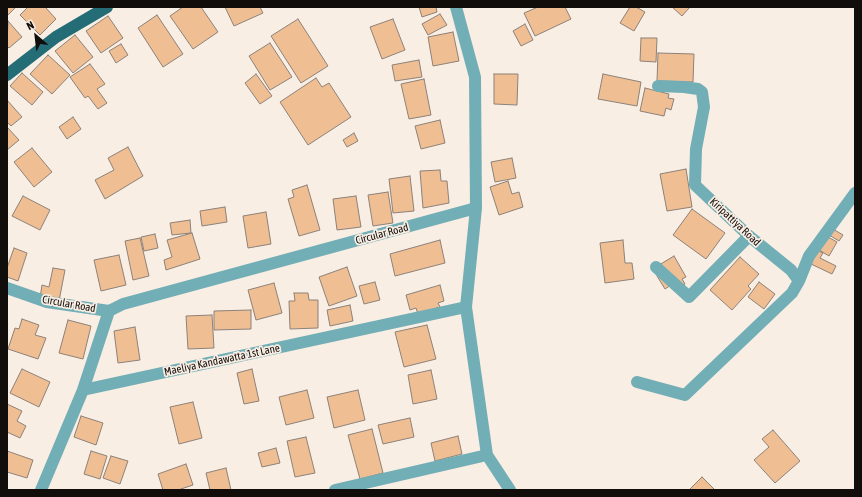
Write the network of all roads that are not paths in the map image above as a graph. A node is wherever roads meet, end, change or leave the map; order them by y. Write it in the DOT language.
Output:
graph roads {
  1 [pos="107,7"];
  2 [pos="456,7"];
  3 [pos="7,75"];
  4 [pos="658,86"];
  5 [pos="855,193"];
  6 [pos="476,208"];
  7 [pos="749,236"];
  8 [pos="656,267"];
  9 [pos="799,281"];
  10 [pos="7,288"];
  11 [pos="466,307"];
  12 [pos="109,311"];
  13 [pos="637,382"];
  14 [pos="83,390"];
  15 [pos="487,455"];
  16 [pos="41,490"];
  17 [pos="335,490"];
  18 [pos="510,490"];
  1 -- 3 [label="main road"];
  2 -- 6 [label="street"];
  4 -- 7 [label="street, Kiripattiya Road"];
  5 -- 9 [label="street"];
  6 -- 11 [label="street"];
  6 -- 12 [label="street, Circular Road"];
  7 -- 8 [label="street"];
  7 -- 9 [label="street, Kiripattiya Road"];
  9 -- 13 [label="street"];
  10 -- 12 [label="street, Circular Road"];
  11 -- 14 [label="street, Maeliya Kandawatta 1st Lane"];
  11 -- 15 [label="street"];
  12 -- 14 [label="street"];
  14 -- 16 [label="street"];
  15 -- 17 [label="street"];
  15 -- 18 [label="street"];
}
